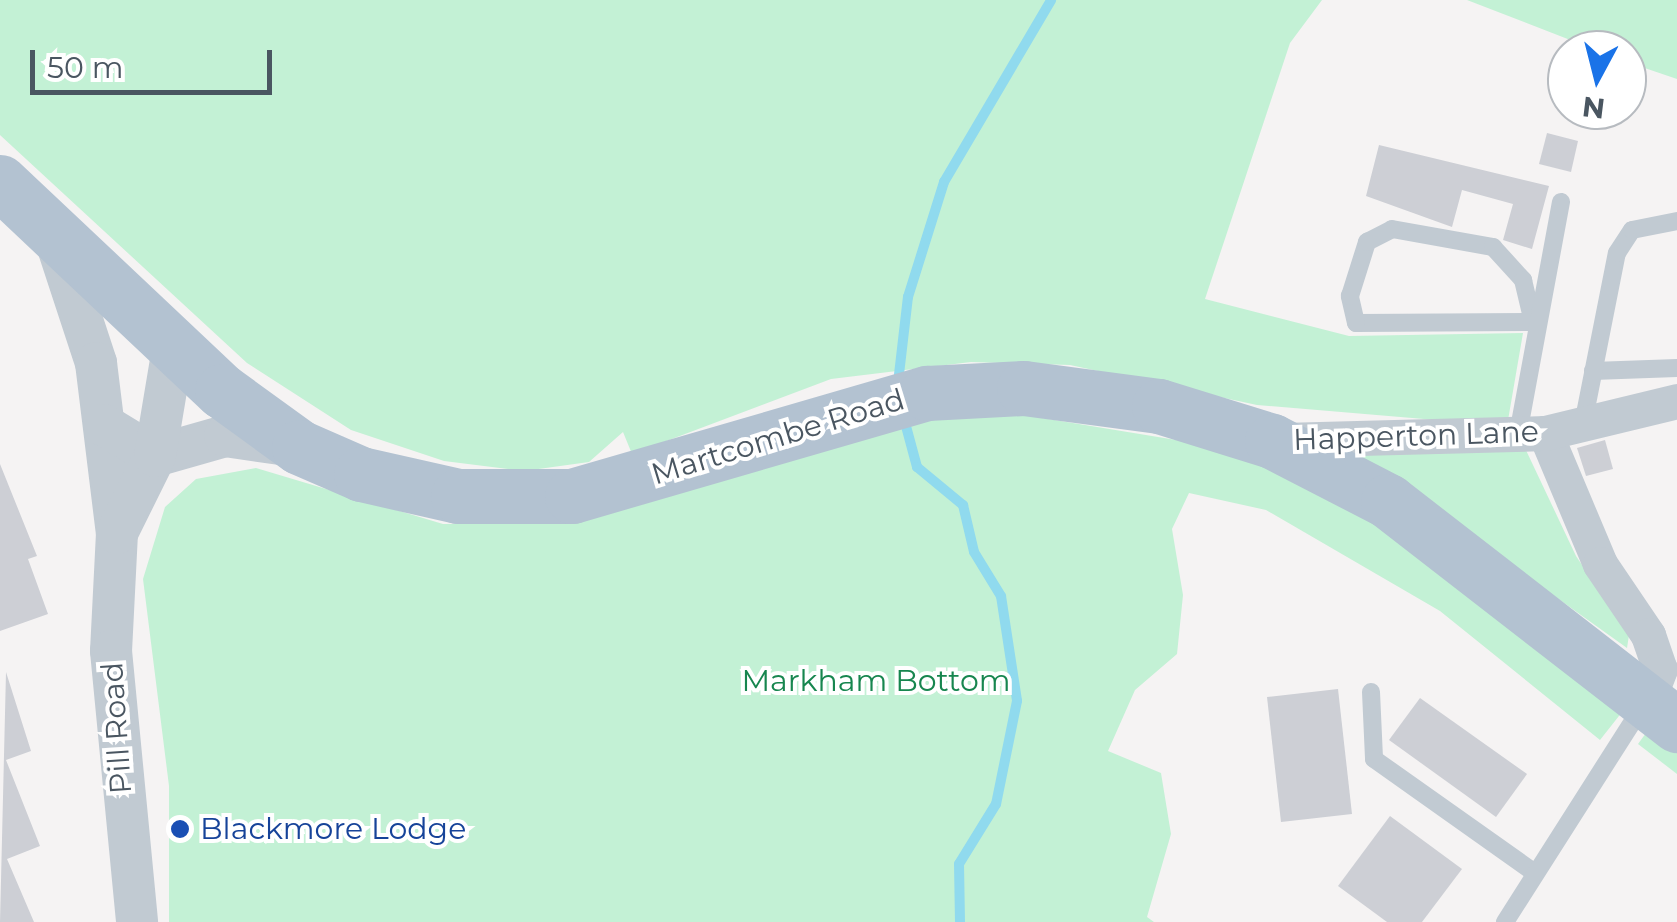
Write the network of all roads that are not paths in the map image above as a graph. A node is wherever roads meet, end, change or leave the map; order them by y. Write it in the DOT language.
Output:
graph roads {
  1 [pos="0,182"];
  2 [pos="1561,202"];
  3 [pos="1677,221"];
  4 [pos="53,232"];
  5 [pos="1534,322"];
  6 [pos="159,335"];
  7 [pos="96,363"];
  8 [pos="1677,368"];
  9 [pos="1593,371"];
  10 [pos="1677,401"];
  11 [pos="1584,424"];
  12 [pos="104,425"];
  13 [pos="1531,434"];
  14 [pos="1272,441"];
  15 [pos="300,447"];
  16 [pos="155,456"];
  17 [pos="118,533"];
  18 [pos="1371,692"];
  19 [pos="1662,713"];
  20 [pos="1535,873"];
  21 [pos="136,922"];
  22 [pos="1505,922"];
  1 -- 4 [label="main road, Pill Road"];
  2 -- 5 [label="lane"];
  3 -- 9 [label="lane"];
  4 -- 6 [label="main road, Martcombe Road"];
  4 -- 7 [label="street, Pill Road"];
  5 -- 5 [label="lane"];
  5 -- 13 [label="lane"];
  6 -- 7 [label="street"];
  6 -- 15 [label="main road, Martcombe Road"];
  6 -- 16 [label="street, Pill Road"];
  7 -- 12 [label="street, Pill Road"];
  8 -- 9 [label="lane"];
  9 -- 11 [label="lane"];
  10 -- 11 [label="street, Happerton Lane"];
  11 -- 13 [label="street, Happerton Lane"];
  12 -- 16 [label="street"];
  12 -- 17 [label="street, Pill Road"];
  13 -- 14 [label="street, Happerton Lane"];
  13 -- 19 [label="street"];
  14 -- 15 [label="main road, Martcombe Road"];
  14 -- 19 [label="main road, Martcombe Road"];
  15 -- 16 [label="street"];
  16 -- 17 [label="street, Pill Road"];
  17 -- 21 [label="street, Pill Road"];
  18 -- 20 [label="lane"];
  19 -- 20 [label="lane"];
  20 -- 22 [label="lane"];
}
